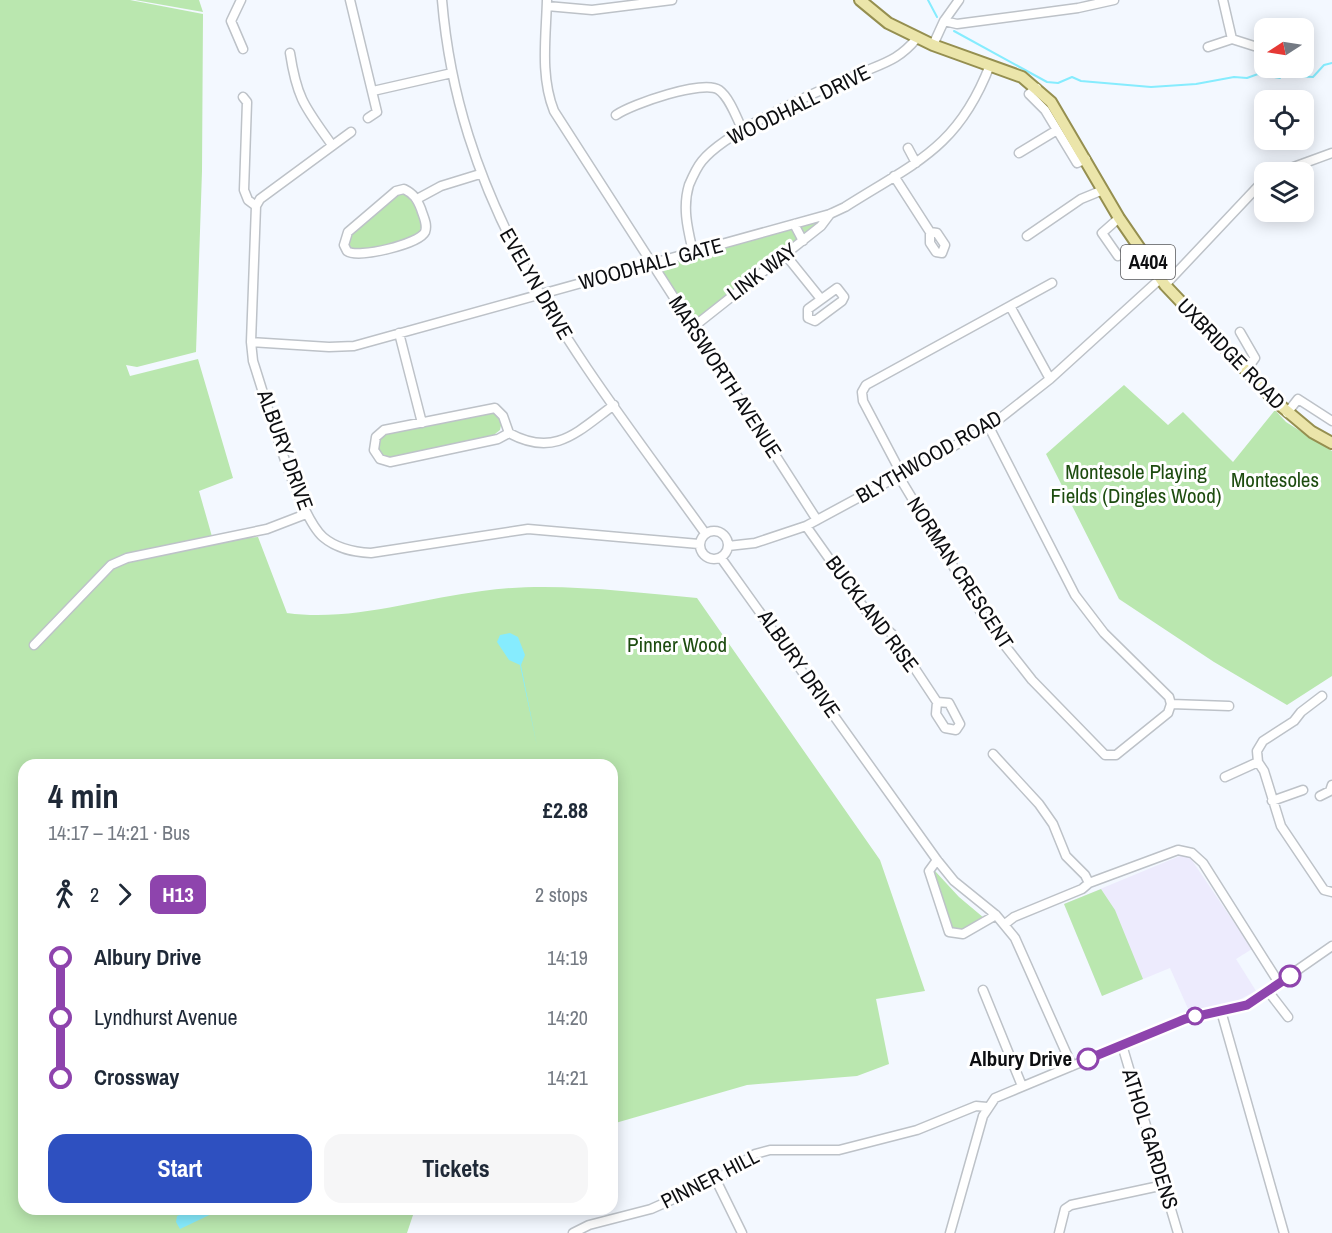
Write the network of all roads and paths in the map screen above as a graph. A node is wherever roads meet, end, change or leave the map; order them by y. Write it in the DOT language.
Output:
graph roads {
  1 [pos="241,0"];
  2 [pos="350,0"];
  3 [pos="442,0"];
  4 [pos="672,0"];
  5 [pos="860,0"];
  6 [pos="959,0"];
  7 [pos="1114,0"];
  8 [pos="1223,0"];
  9 [pos="547,3"];
  10 [pos="944,21"];
  11 [pos="917,38"];
  12 [pos="1232,39"];
  13 [pos="933,45"];
  14 [pos="1254,46"];
  15 [pos="1208,47"];
  16 [pos="243,49"];
  17 [pos="290,53"];
  18 [pos="990,65"];
  19 [pos="452,73"];
  20 [pos="1037,88"];
  21 [pos="373,91"];
  22 [pos="243,97"];
  23 [pos="616,115"];
  24 [pos="368,118"];
  25 [pos="1057,130"];
  26 [pos="743,131"];
  27 [pos="351,132"];
  28 [pos="332,145"];
  29 [pos="908,148"];
  30 [pos="1019,153"];
  31 [pos="1332,153"];
  32 [pos="1086,159"];
  33 [pos="916,162"];
  34 [pos="1307,162"];
  35 [pos="480,174"];
  36 [pos="894,176"];
  37 [pos="1103,190"];
  38 [pos="1254,190"];
  39 [pos="417,199"];
  40 [pos="256,206"];
  41 [pos="830,214"];
  42 [pos="1119,218"];
  43 [pos="794,224"];
  44 [pos="930,232"];
  45 [pos="1027,236"];
  46 [pos="803,241"];
  47 [pos="693,252"];
  48 [pos="784,254"];
  49 [pos="1118,256"];
  50 [pos="651,263"];
  51 [pos="1162,282"];
  52 [pos="1052,283"];
  53 [pos="538,295"];
  54 [pos="821,298"];
  55 [pos="1010,306"];
  56 [pos="692,328"];
  57 [pos="1240,332"];
  58 [pos="399,333"];
  59 [pos="251,342"];
  60 [pos="1245,372"];
  61 [pos="1050,379"];
  62 [pos="614,405"];
  63 [pos="1287,413"];
  64 [pos="1332,421"];
  65 [pos="422,423"];
  66 [pos="989,427"];
  67 [pos="508,434"];
  68 [pos="1332,443"];
  69 [pos="900,474"];
  70 [pos="306,514"];
  71 [pos="817,520"];
  72 [pos="806,526"];
  73 [pos="705,533"];
  74 [pos="699,544"];
  75 [pos="728,546"];
  76 [pos="722,558"];
  77 [pos="34,645"];
  78 [pos="1322,696"];
  79 [pos="937,702"];
  80 [pos="1171,704"];
  81 [pos="1225,704"];
  82 [pos="993,754"];
  83 [pos="1258,762"];
  84 [pos="1225,777"];
  85 [pos="1332,785"];
  86 [pos="1303,790"];
  87 [pos="1320,796"];
  88 [pos="1272,801"];
  89 [pos="937,860"];
  90 [pos="1089,883"];
  91 [pos="1332,892"];
  92 [pos="996,915"];
  93 [pos="1005,924"];
  94 [pos="1332,946"];
  95 [pos="1279,983"];
  96 [pos="983,990"];
  97 [pos="1268,991"];
  98 [pos="1221,1011"];
  99 [pos="1288,1017"];
  100 [pos="1122,1045"];
  101 [pos="1072,1066"];
  102 [pos="1022,1086"];
  103 [pos="987,1107"];
  104 [pos="716,1180"];
  105 [pos="1164,1185"];
  106 [pos="573,1233"];
  107 [pos="742,1233"];
  108 [pos="950,1233"];
  109 [pos="1059,1233"];
  110 [pos="1178,1233"];
  111 [pos="1284,1233"];
  1 -- 16 [label="street"];
  2 -- 21 [label="street"];
  3 -- 19 [label="street, EVELYN DRIVE"];
  4 -- 9 [label="street"];
  5 -- 11 [label="main road, UXBRIDGE ROAD / A404"];
  6 -- 10 [label="street"];
  7 -- 10 [label="street"];
  8 -- 12 [label="street"];
  9 -- 50 [label="street, MARSWORTH AVENUE"];
  10 -- 13 [label="street"];
  11 -- 13 [label="main road, UXBRIDGE ROAD / A404"];
  11 -- 26 [label="street, WOODHALL DRIVE"];
  12 -- 14 [label="street"];
  12 -- 15 [label="street"];
  13 -- 18 [label="main road, UXBRIDGE ROAD / A404"];
  17 -- 28 [label="street"];
  18 -- 20 [label="main road, UXBRIDGE ROAD / A404"];
  18 -- 33 [label="street, WOODHALL GATE"];
  19 -- 21 [label="street"];
  19 -- 35 [label="street, EVELYN DRIVE"];
  20 -- 25 [label="street"];
  20 -- 32 [label="main road, UXBRIDGE ROAD / A404"];
  21 -- 24 [label="street"];
  22 -- 40 [label="street"];
  23 -- 26 [label="street"];
  25 -- 30 [label="street"];
  25 -- 32 [label="street"];
  26 -- 47 [label="street, WOODHALL DRIVE"];
  27 -- 28 [label="street"];
  28 -- 40 [label="street"];
  29 -- 33 [label="street"];
  31 -- 34 [label="street"];
  32 -- 37 [label="main road, UXBRIDGE ROAD / A404"];
  33 -- 36 [label="street, WOODHALL GATE"];
  35 -- 39 [label="street"];
  35 -- 53 [label="street, EVELYN DRIVE"];
  36 -- 41 [label="street, WOODHALL GATE"];
  36 -- 44 [label="street"];
  37 -- 42 [label="main road, UXBRIDGE ROAD / A404"];
  37 -- 45 [label="street"];
  38 -- 51 [label="street, BLYTHWOOD ROAD"];
  39 -- 39 [label="street"];
  40 -- 59 [label="street, ALBURY DRIVE"];
  41 -- 43 [label="street, WOODHALL GATE"];
  41 -- 46 [label="street, LINK WAY"];
  42 -- 49 [label="street"];
  42 -- 51 [label="main road, UXBRIDGE ROAD / A404"];
  43 -- 46 [label="street"];
  43 -- 47 [label="street, WOODHALL GATE"];
  46 -- 48 [label="street, LINK WAY"];
  47 -- 50 [label="street, WOODHALL GATE"];
  48 -- 54 [label="street"];
  48 -- 56 [label="street, LINK WAY"];
  50 -- 53 [label="street, WOODHALL GATE"];
  50 -- 56 [label="street, MARSWORTH AVENUE"];
  51 -- 60 [label="main road, UXBRIDGE ROAD / A404"];
  51 -- 61 [label="street, BLYTHWOOD ROAD"];
  52 -- 55 [label="street"];
  53 -- 58 [label="street, WOODHALL GATE"];
  53 -- 62 [label="street, EVELYN DRIVE"];
  55 -- 61 [label="street"];
  55 -- 69 [label="street, NORMAN CRESCENT"];
  56 -- 71 [label="street, MARSWORTH AVENUE"];
  57 -- 60 [label="street"];
  58 -- 59 [label="street, WOODHALL GATE"];
  58 -- 65 [label="street"];
  59 -- 70 [label="street, ALBURY DRIVE"];
  60 -- 63 [label="main road, UXBRIDGE ROAD / A404"];
  61 -- 66 [label="street, BLYTHWOOD ROAD"];
  62 -- 67 [label="street"];
  62 -- 73 [label="street, EVELYN DRIVE"];
  63 -- 64 [label="street"];
  63 -- 68 [label="main road, UXBRIDGE ROAD / A404"];
  65 -- 67 [label="street"];
  65 -- 67 [label="street"];
  66 -- 69 [label="street, BLYTHWOOD ROAD"];
  66 -- 80 [label="street"];
  69 -- 71 [label="street, BLYTHWOOD ROAD"];
  69 -- 80 [label="street, NORMAN CRESCENT"];
  70 -- 74 [label="street, ALBURY DRIVE"];
  70 -- 77 [label="street"];
  71 -- 72 [label="street, BLYTHWOOD ROAD"];
  72 -- 75 [label="street, BLYTHWOOD ROAD"];
  72 -- 79 [label="street, BUCKLAND RISE"];
  73 -- 74 [label="street"];
  73 -- 75 [label="street"];
  74 -- 76 [label="street"];
  75 -- 76 [label="street"];
  76 -- 89 [label="street, ALBURY DRIVE"];
  78 -- 83 [label="street"];
  80 -- 81 [label="street"];
  82 -- 90 [label="street"];
  83 -- 84 [label="street"];
  83 -- 88 [label="street"];
  85 -- 87 [label="street"];
  86 -- 88 [label="street"];
  88 -- 91 [label="street"];
  89 -- 92 [label="street, ALBURY DRIVE"];
  89 -- 92 [label="street"];
  90 -- 93 [label="street"];
  90 -- 95 [label="street"];
  92 -- 93 [label="street, ALBURY DRIVE"];
  93 -- 101 [label="street, ALBURY DRIVE"];
  94 -- 95 [label="street"];
  95 -- 97 [label="street"];
  96 -- 102 [label="street"];
  97 -- 98 [label="street"];
  97 -- 99 [label="street"];
  98 -- 100 [label="street"];
  98 -- 111 [label="street"];
  100 -- 101 [label="street"];
  100 -- 105 [label="street, ATHOL GARDENS"];
  101 -- 102 [label="street"];
  102 -- 103 [label="street"];
  103 -- 104 [label="street, PINNER HILL"];
  103 -- 108 [label="street"];
  104 -- 106 [label="street, PINNER HILL"];
  104 -- 107 [label="street"];
  105 -- 109 [label="street"];
  105 -- 110 [label="street, ATHOL GARDENS"];
}
